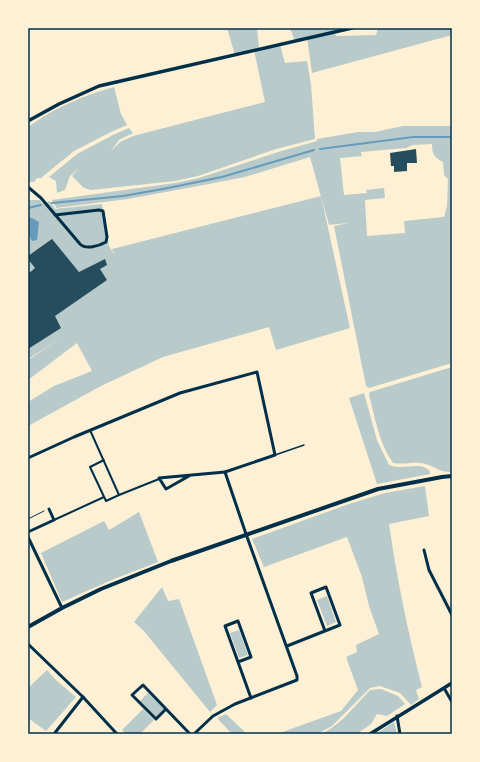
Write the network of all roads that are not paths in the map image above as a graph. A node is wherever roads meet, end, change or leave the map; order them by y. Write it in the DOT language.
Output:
graph roads {
  1 [pos="352,28"];
  2 [pos="28,121"];
  3 [pos="28,187"];
  4 [pos="55,215"];
  5 [pos="90,430"];
  6 [pos="304,445"];
  7 [pos="275,455"];
  8 [pos="28,458"];
  9 [pos="104,460"];
  10 [pos="225,472"];
  11 [pos="189,476"];
  12 [pos="452,476"];
  13 [pos="159,478"];
  14 [pos="119,495"];
  15 [pos="104,497"];
  16 [pos="49,509"];
  17 [pos="54,520"];
  18 [pos="28,532"];
  19 [pos="246,534"];
  20 [pos="28,537"];
  21 [pos="424,550"];
  22 [pos="62,608"];
  23 [pos="452,615"];
  24 [pos="28,627"];
  25 [pos="325,630"];
  26 [pos="28,644"];
  27 [pos="287,646"];
  28 [pos="238,662"];
  29 [pos="452,683"];
  30 [pos="444,688"];
  31 [pos="84,697"];
  32 [pos="250,698"];
  33 [pos="452,702"];
  34 [pos="166,709"];
  35 [pos="397,716"];
  36 [pos="54,734"];
  37 [pos="118,734"];
  38 [pos="190,734"];
  39 [pos="194,734"];
  40 [pos="370,734"];
  41 [pos="400,734"];
  1 -- 2 [label="street"];
  3 -- 4 [label="street"];
  4 -- 4 [label="street"];
  5 -- 7 [label="street"];
  5 -- 8 [label="street"];
  5 -- 9 [label="street"];
  6 -- 7 [label="lane"];
  7 -- 10 [label="street"];
  9 -- 14 [label="street"];
  9 -- 15 [label="street"];
  10 -- 11 [label="street"];
  10 -- 19 [label="street"];
  11 -- 13 [label="street"];
  11 -- 13 [label="street"];
  12 -- 19 [label="main road"];
  13 -- 14 [label="street"];
  14 -- 15 [label="street"];
  15 -- 17 [label="street"];
  16 -- 17 [label="street"];
  17 -- 18 [label="street"];
  19 -- 22 [label="main road"];
  19 -- 27 [label="street"];
  20 -- 22 [label="street"];
  21 -- 23 [label="street"];
  22 -- 24 [label="main road"];
  25 -- 25 [label="street"];
  25 -- 27 [label="street"];
  26 -- 31 [label="street"];
  27 -- 32 [label="street"];
  28 -- 28 [label="street"];
  28 -- 32 [label="street"];
  29 -- 30 [label="street"];
  30 -- 33 [label="street"];
  30 -- 35 [label="street"];
  31 -- 36 [label="street"];
  31 -- 37 [label="street"];
  32 -- 39 [label="street"];
  34 -- 34 [label="street"];
  34 -- 38 [label="street"];
  35 -- 40 [label="street"];
  35 -- 41 [label="street"];
}
